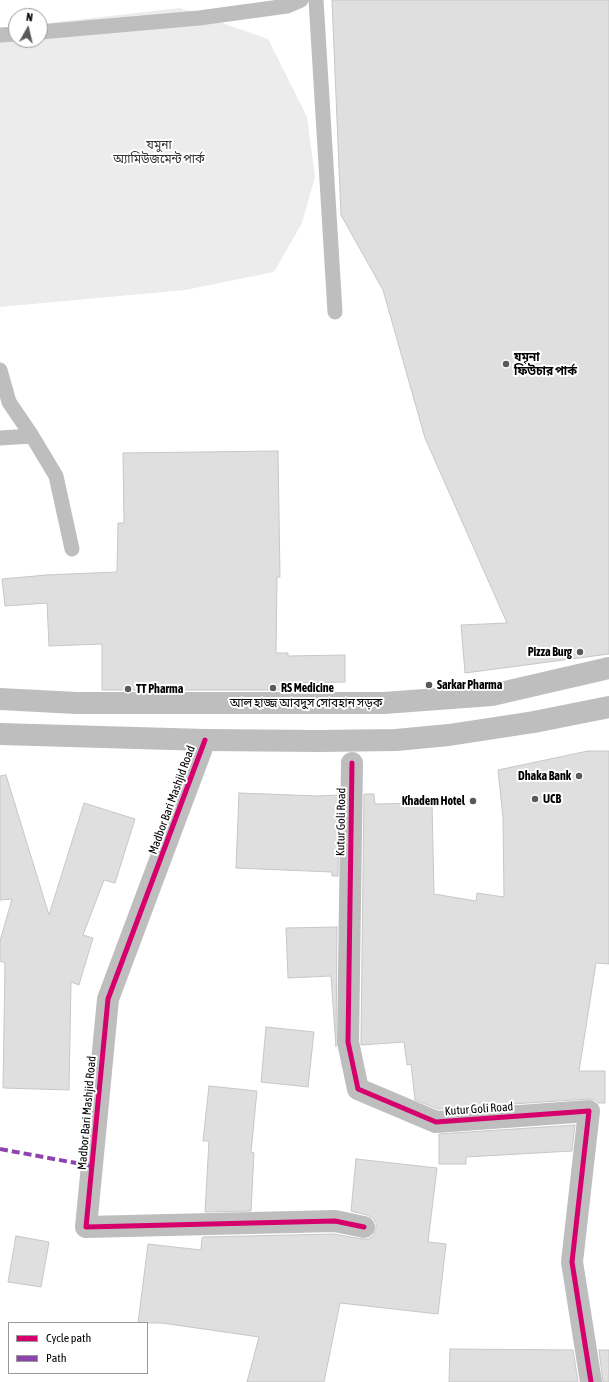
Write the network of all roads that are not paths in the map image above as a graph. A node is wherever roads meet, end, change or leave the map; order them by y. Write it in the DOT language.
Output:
graph roads {
  1 [pos="301,0"];
  2 [pos="316,0"];
  3 [pos="48,31"];
  4 [pos="335,312"];
  5 [pos="0,370"];
  6 [pos="32,436"];
  7 [pos="0,438"];
  8 [pos="72,549"];
  9 [pos="609,668"];
  10 [pos="0,699"];
  11 [pos="609,707"];
  12 [pos="0,734"];
  13 [pos="205,740"];
  14 [pos="352,763"];
  15 [pos="364,1227"];
  16 [pos="591,1382"];
  1 -- 3 [label="lane"];
  2 -- 4 [label="lane"];
  5 -- 6 [label="lane"];
  6 -- 7 [label="lane"];
  6 -- 8 [label="lane"];
  9 -- 10 [label="street, আল হাজ্জ আবদুস সোবহান সড়ক"];
  11 -- 13 [label="street"];
  12 -- 13 [label="street"];
  13 -- 15 [label="street, Madbor Bari Mashjid Road"];
  14 -- 16 [label="street, Kutur Goli Road"];
}
